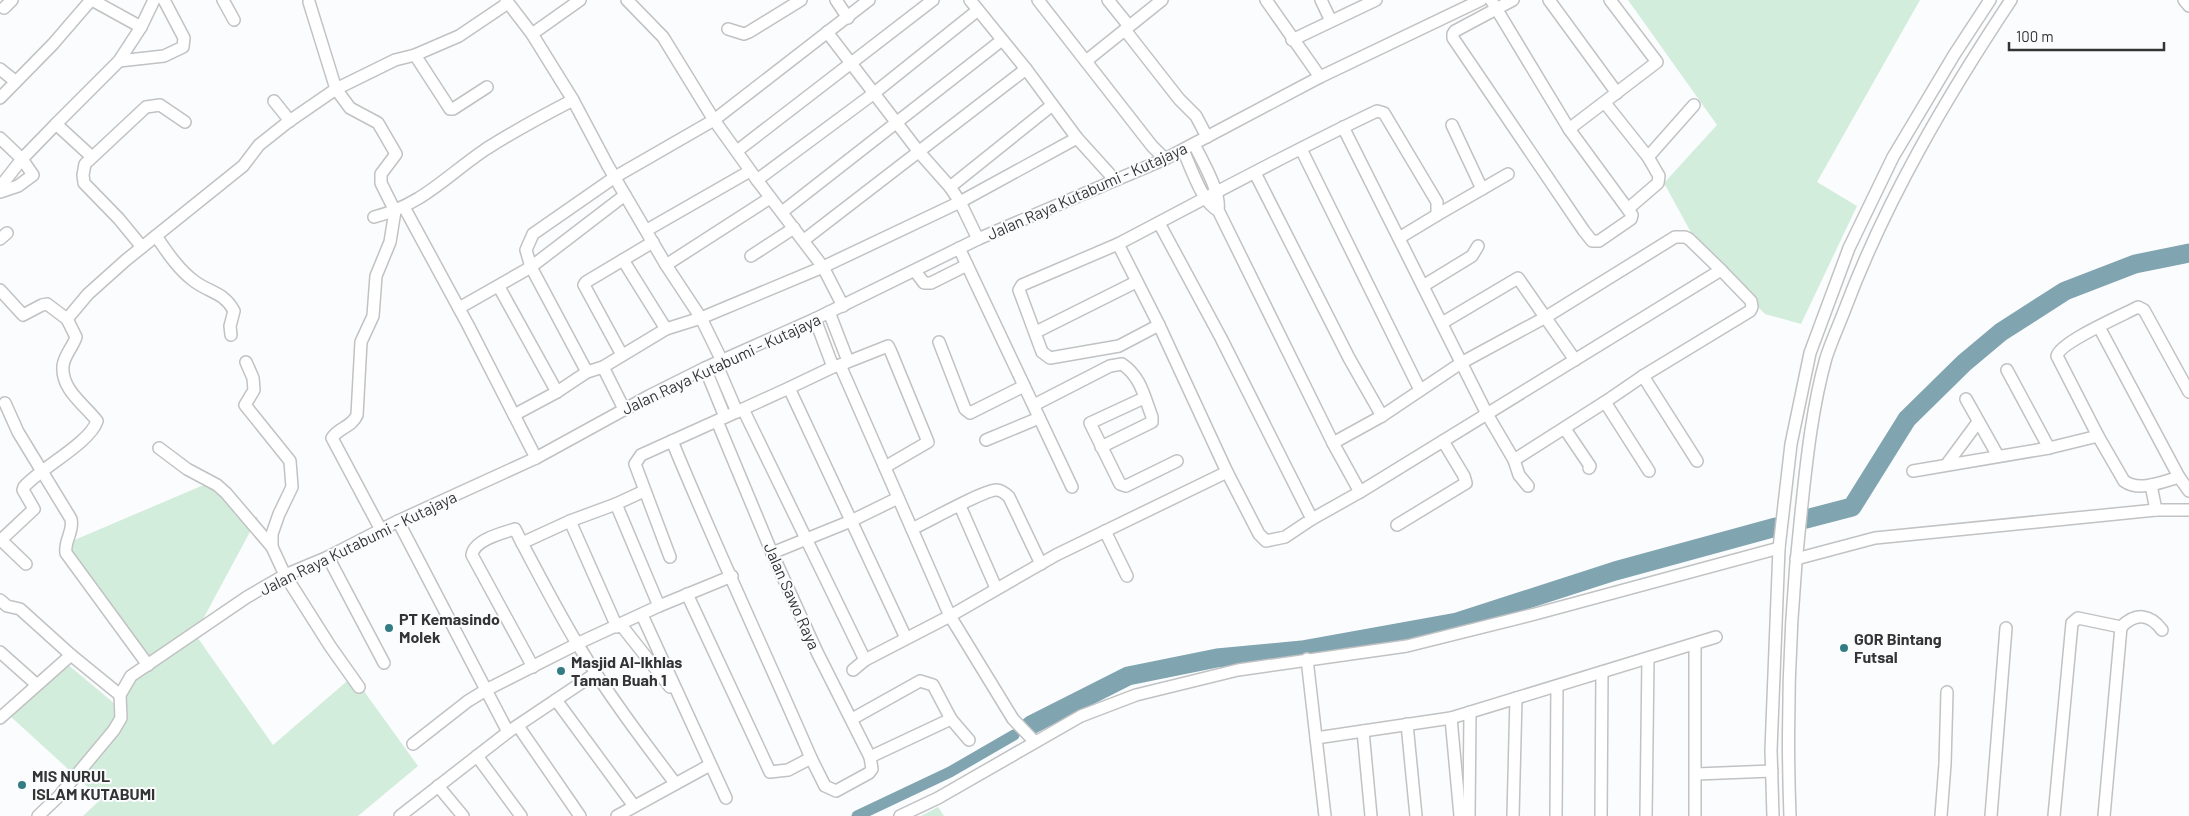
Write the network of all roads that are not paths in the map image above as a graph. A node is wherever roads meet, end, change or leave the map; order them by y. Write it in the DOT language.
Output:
graph roads {
  1 [pos="91,0"];
  2 [pos="154,0"];
  3 [pos="164,0"];
  4 [pos="223,0"];
  5 [pos="580,0"];
  6 [pos="627,0"];
  7 [pos="801,0"];
  8 [pos="836,0"];
  9 [pos="869,0"];
  10 [pos="933,0"];
  11 [pos="970,0"];
  12 [pos="1038,0"];
  13 [pos="1108,0"];
  14 [pos="1162,0"];
  15 [pos="1266,0"];
  16 [pos="1320,0"];
  17 [pos="1376,0"];
  18 [pos="1481,0"];
  19 [pos="1513,0"];
  20 [pos="1549,0"];
  21 [pos="1610,0"];
  22 [pos="1990,0"];
  23 [pos="2011,0"];
  24 [pos="2184,0"];
  25 [pos="308,1"];
  26 [pos="507,1"];
  27 [pos="1363,2"];
  28 [pos="1494,5"];
  29 [pos="2189,6"];
  30 [pos="978,10"];
  31 [pos="848,18"];
  32 [pos="234,20"];
  33 [pos="1331,21"];
  34 [pos="141,27"];
  35 [pos="1127,28"];
  36 [pos="728,29"];
  37 [pos="827,32"];
  38 [pos="532,34"];
  39 [pos="1002,40"];
  40 [pos="1292,40"];
  41 [pos="415,55"];
  42 [pos="1954,55"];
  43 [pos="119,61"];
  44 [pos="1086,61"];
  45 [pos="850,63"];
  46 [pos="1969,64"];
  47 [pos="0,69"];
  48 [pos="1026,69"];
  49 [pos="1320,76"];
  50 [pos="15,81"];
  51 [pos="486,87"];
  52 [pos="336,89"];
  53 [pos="1616,93"];
  54 [pos="873,94"];
  55 [pos="0,97"];
  56 [pos="573,100"];
  57 [pos="274,101"];
  58 [pos="1605,103"];
  59 [pos="1694,105"];
  60 [pos="1052,106"];
  61 [pos="714,120"];
  62 [pos="290,121"];
  63 [pos="185,122"];
  64 [pos="896,122"];
  65 [pos="56,124"];
  66 [pos="1452,125"];
  67 [pos="1343,127"];
  68 [pos="1569,129"];
  69 [pos="1207,137"];
  70 [pos="0,138"];
  71 [pos="1077,138"];
  72 [pos="1189,147"];
  73 [pos="1301,149"];
  74 [pos="737,151"];
  75 [pos="919,152"];
  76 [pos="92,157"];
  77 [pos="1648,157"];
  78 [pos="22,159"];
  79 [pos="1165,159"];
  80 [pos="1255,173"];
  81 [pos="1508,174"];
  82 [pos="754,176"];
  83 [pos="615,177"];
  84 [pos="1115,180"];
  85 [pos="0,187"];
  86 [pos="950,187"];
  87 [pos="1482,189"];
  88 [pos="0,192"];
  89 [pos="1216,193"];
  90 [pos="626,195"];
  91 [pos="770,198"];
  92 [pos="1205,198"];
  93 [pos="960,202"];
  94 [pos="1629,208"];
  95 [pos="400,209"];
  96 [pos="1218,210"];
  97 [pos="782,212"];
  98 [pos="1437,215"];
  99 [pos="374,217"];
  100 [pos="1159,222"];
  101 [pos="794,228"];
  102 [pos="647,230"];
  103 [pos="156,236"];
  104 [pos="1399,238"];
  105 [pos="978,239"];
  106 [pos="804,240"];
  107 [pos="653,242"];
  108 [pos="1118,244"];
  109 [pos="1478,246"];
  110 [pos="142,247"];
  111 [pos="959,248"];
  112 [pos="751,256"];
  113 [pos="623,260"];
  114 [pos="666,265"];
  115 [pos="967,265"];
  116 [pos="531,267"];
  117 [pos="823,267"];
  118 [pos="1721,270"];
  119 [pos="916,271"];
  120 [pos="1136,282"];
  121 [pos="1423,286"];
  122 [pos="499,287"];
  123 [pos="0,290"];
  124 [pos="843,306"];
  125 [pos="459,308"];
  126 [pos="829,312"];
  127 [pos="1546,316"];
  128 [pos="701,318"];
  129 [pos="67,319"];
  130 [pos="815,319"];
  131 [pos="1442,323"];
  132 [pos="1159,325"];
  133 [pos="2099,327"];
  134 [pos="666,329"];
  135 [pos="1036,332"];
  136 [pos="231,335"];
  137 [pos="939,342"];
  138 [pos="1810,353"];
  139 [pos="622,355"];
  140 [pos="1826,359"];
  141 [pos="1575,360"];
  142 [pos="246,362"];
  143 [pos="719,362"];
  144 [pos="1461,363"];
  145 [pos="840,364"];
  146 [pos="603,367"];
  147 [pos="706,368"];
  148 [pos="2007,370"];
  149 [pos="588,372"];
  150 [pos="1643,376"];
  151 [pos="1024,386"];
  152 [pos="789,388"];
  153 [pos="1420,390"];
  154 [pos="557,392"];
  155 [pos="2189,392"];
  156 [pos="1144,398"];
  157 [pos="1966,399"];
  158 [pos="1605,402"];
  159 [pos="6,403"];
  160 [pos="1034,405"];
  161 [pos="624,409"];
  162 [pos="740,410"];
  163 [pos="514,414"];
  164 [pos="1487,414"];
  165 [pos="1382,416"];
  166 [pos="1039,418"];
  167 [pos="721,419"];
  168 [pos="1978,422"];
  169 [pos="1565,429"];
  170 [pos="2098,436"];
  171 [pos="986,440"];
  172 [pos="672,441"];
  173 [pos="1443,441"];
  174 [pos="1333,443"];
  175 [pos="1101,447"];
  176 [pos="159,448"];
  177 [pos="2049,448"];
  178 [pos="1998,456"];
  179 [pos="536,458"];
  180 [pos="1514,460"];
  181 [pos="1177,461"];
  182 [pos="1697,461"];
  183 [pos="1947,464"];
  184 [pos="885,467"];
  185 [pos="1589,468"];
  186 [pos="1648,471"];
  187 [pos="1913,471"];
  188 [pos="1227,472"];
  189 [pos="42,473"];
  190 [pos="2179,477"];
  191 [pos="2151,485"];
  192 [pos="1528,486"];
  193 [pos="1072,487"];
  194 [pos="644,491"];
  195 [pos="2189,491"];
  196 [pos="1360,492"];
  197 [pos="898,498"];
  198 [pos="616,504"];
  199 [pos="960,506"];
  200 [pos="2156,510"];
  201 [pos="2189,510"];
  202 [pos="1312,519"];
  203 [pos="851,520"];
  204 [pos="398,521"];
  205 [pos="570,521"];
  206 [pos="1397,525"];
  207 [pos="381,530"];
  208 [pos="912,530"];
  209 [pos="1105,531"];
  210 [pos="806,538"];
  211 [pos="1,540"];
  212 [pos="522,544"];
  213 [pos="272,547"];
  214 [pos="1779,548"];
  215 [pos="772,553"];
  216 [pos="328,557"];
  217 [pos="670,557"];
  218 [pos="1796,559"];
  219 [pos="26,564"];
  220 [pos="1041,564"];
  221 [pos="285,575"];
  222 [pos="732,576"];
  223 [pos="1126,576"];
  224 [pos="996,588"];
  225 [pos="687,594"];
  226 [pos="2,606"];
  227 [pos="659,606"];
  228 [pos="642,615"];
  229 [pos="950,616"];
  230 [pos="619,626"];
  231 [pos="2121,627"];
  232 [pos="2006,628"];
  233 [pos="2162,630"];
  234 [pos="1716,637"];
  235 [pos="906,638"];
  236 [pos="577,644"];
  237 [pos="1695,644"];
  238 [pos="0,652"];
  239 [pos="70,655"];
  240 [pos="1648,658"];
  241 [pos="1307,659"];
  242 [pos="865,660"];
  243 [pos="384,663"];
  244 [pos="148,664"];
  245 [pos="532,667"];
  246 [pos="853,670"];
  247 [pos="1602,672"];
  248 [pos="596,673"];
  249 [pos="36,684"];
  250 [pos="1557,686"];
  251 [pos="359,687"];
  252 [pos="486,690"];
  253 [pos="1947,692"];
  254 [pos="120,695"];
  255 [pos="1516,698"];
  256 [pos="556,700"];
  257 [pos="680,700"];
  258 [pos="1470,712"];
  259 [pos="1,715"];
  260 [pos="1451,718"];
  261 [pos="852,719"];
  262 [pos="952,719"];
  263 [pos="1407,724"];
  264 [pos="513,729"];
  265 [pos="1363,731"];
  266 [pos="1316,738"];
  267 [pos="969,740"];
  268 [pos="1035,742"];
  269 [pos="413,744"];
  270 [pos="1771,750"];
  271 [pos="1787,752"];
  272 [pos="477,756"];
  273 [pos="870,757"];
  274 [pos="811,758"];
  275 [pos="710,765"];
  276 [pos="1772,772"];
  277 [pos="1696,774"];
  278 [pos="675,783"];
  279 [pos="438,786"];
  280 [pos="726,798"];
  281 [pos="634,806"];
  282 [pos="925,810"];
  283 [pos="38,816"];
  284 [pos="400,816"];
  285 [pos="462,816"];
  286 [pos="521,816"];
  287 [pos="580,816"];
  288 [pos="617,816"];
  289 [pos="900,816"];
  290 [pos="1325,816"];
  291 [pos="1371,816"];
  292 [pos="1416,816"];
  293 [pos="1460,816"];
  294 [pos="1469,816"];
  295 [pos="1513,816"];
  296 [pos="1556,816"];
  297 [pos="1601,816"];
  298 [pos="1646,816"];
  299 [pos="1695,816"];
  300 [pos="1773,816"];
  301 [pos="1790,816"];
  302 [pos="1941,816"];
  303 [pos="1991,816"];
  304 [pos="2054,816"];
  305 [pos="2104,816"];
  1 -- 34 [label="street"];
  1 -- 50 [label="street"];
  2 -- 34 [label="street"];
  3 -- 43 [label="street"];
  4 -- 32 [label="street"];
  5 -- 38 [label="street"];
  6 -- 61 [label="street"];
  7 -- 36 [label="street"];
  8 -- 31 [label="street"];
  9 -- 31 [label="street"];
  10 -- 45 [label="street"];
  11 -- 30 [label="street"];
  12 -- 44 [label="street"];
  13 -- 35 [label="street"];
  14 -- 35 [label="street"];
  15 -- 40 [label="street"];
  16 -- 33 [label="street"];
  17 -- 27 [label="street"];
  18 -- 49 [label="street, Jalan Raya Kutabumi - Kutajaya"];
  19 -- 28 [label="street"];
  20 -- 53 [label="street"];
  21 -- 53 [label="street"];
  22 -- 42 [label="street"];
  23 -- 46 [label="street"];
  24 -- 29 [label="street"];
  25 -- 52 [label="street"];
  26 -- 38 [label="street"];
  26 -- 41 [label="street"];
  27 -- 33 [label="street"];
  28 -- 68 [label="street"];
  28 -- 94 [label="street"];
  30 -- 39 [label="street"];
  30 -- 54 [label="street"];
  31 -- 37 [label="street"];
  33 -- 40 [label="street"];
  34 -- 43 [label="street"];
  35 -- 44 [label="street"];
  35 -- 69 [label="street"];
  37 -- 45 [label="street"];
  37 -- 61 [label="street"];
  38 -- 56 [label="street"];
  39 -- 48 [label="street"];
  39 -- 64 [label="street"];
  40 -- 49 [label="street"];
  41 -- 51 [label="street"];
  41 -- 52 [label="street"];
  42 -- 46 [label="street"];
  42 -- 138 [label="street"];
  43 -- 65 [label="street"];
  44 -- 79 [label="street"];
  45 -- 54 [label="street"];
  45 -- 74 [label="street"];
  46 -- 140 [label="street"];
  47 -- 50 [label="street"];
  48 -- 60 [label="street"];
  48 -- 75 [label="street"];
  49 -- 69 [label="street, Jalan Raya Kutabumi - Kutajaya"];
  50 -- 55 [label="street"];
  52 -- 62 [label="street"];
  52 -- 95 [label="street"];
  53 -- 58 [label="street"];
  54 -- 64 [label="street"];
  54 -- 82 [label="street"];
  56 -- 83 [label="street"];
  56 -- 95 [label="street"];
  57 -- 62 [label="street"];
  58 -- 68 [label="street"];
  58 -- 77 [label="street"];
  59 -- 77 [label="street"];
  60 -- 71 [label="street"];
  60 -- 86 [label="street"];
  61 -- 74 [label="street"];
  61 -- 83 [label="street"];
  62 -- 103 [label="street"];
  63 -- 76 [label="street"];
  64 -- 75 [label="street"];
  64 -- 97 [label="street"];
  65 -- 76 [label="street"];
  65 -- 78 [label="street"];
  66 -- 87 [label="street"];
  67 -- 73 [label="street"];
  67 -- 98 [label="street"];
  67 -- 104 [label="street"];
  68 -- 94 [label="street"];
  69 -- 72 [label="street, Jalan Raya Kutabumi - Kutajaya"];
  70 -- 78 [label="street"];
  71 -- 84 [label="street"];
  71 -- 93 [label="street"];
  72 -- 79 [label="street, Jalan Raya Kutabumi - Kutajaya"];
  72 -- 89 [label="street"];
  72 -- 92 [label="street"];
  73 -- 80 [label="street"];
  73 -- 153 [label="street"];
  74 -- 82 [label="street"];
  75 -- 86 [label="street"];
  75 -- 106 [label="street"];
  76 -- 110 [label="street"];
  77 -- 94 [label="street"];
  78 -- 85 [label="street"];
  78 -- 88 [label="street"];
  79 -- 84 [label="street, Jalan Raya Kutabumi - Kutajaya"];
  80 -- 89 [label="street"];
  80 -- 165 [label="street"];
  81 -- 87 [label="street"];
  82 -- 91 [label="street"];
  82 -- 102 [label="street"];
  83 -- 90 [label="street"];
  83 -- 116 [label="street"];
  84 -- 105 [label="street, Jalan Raya Kutabumi - Kutajaya"];
  86 -- 93 [label="street"];
  87 -- 98 [label="street"];
  89 -- 92 [label="street"];
  89 -- 96 [label="street"];
  90 -- 102 [label="street"];
  90 -- 116 [label="street"];
  91 -- 97 [label="street"];
  91 -- 114 [label="street"];
  92 -- 96 [label="street"];
  92 -- 100 [label="street"];
  93 -- 105 [label="street"];
  93 -- 117 [label="street"];
  95 -- 99 [label="street"];
  95 -- 125 [label="street"];
  95 -- 207 [label="street"];
  96 -- 174 [label="street"];
  97 -- 101 [label="street"];
  98 -- 104 [label="street"];
  100 -- 108 [label="street"];
  100 -- 202 [label="street"];
  101 -- 106 [label="street"];
  101 -- 112 [label="street"];
  102 -- 107 [label="street"];
  103 -- 110 [label="street"];
  103 -- 136 [label="street"];
  104 -- 121 [label="street"];
  105 -- 111 [label="street, Jalan Raya Kutabumi - Kutajaya"];
  106 -- 117 [label="street"];
  107 -- 113 [label="street"];
  107 -- 114 [label="street"];
  108 -- 120 [label="street"];
  108 -- 135 [label="street"];
  109 -- 121 [label="street"];
  110 -- 129 [label="street"];
  111 -- 115 [label="street"];
  111 -- 119 [label="street, Jalan Raya Kutabumi - Kutajaya"];
  113 -- 134 [label="street"];
  113 -- 139 [label="street"];
  114 -- 128 [label="street"];
  115 -- 119 [label="street"];
  115 -- 151 [label="street"];
  116 -- 122 [label="street"];
  116 -- 149 [label="street"];
  117 -- 124 [label="street"];
  117 -- 128 [label="street"];
  118 -- 127 [label="street"];
  118 -- 141 [label="street"];
  118 -- 150 [label="street"];
  119 -- 124 [label="street, Jalan Raya Kutabumi - Kutajaya"];
  120 -- 132 [label="street"];
  120 -- 135 [label="street"];
  121 -- 131 [label="street"];
  122 -- 125 [label="street"];
  122 -- 154 [label="street"];
  123 -- 129 [label="street"];
  124 -- 126 [label="street, Jalan Raya Kutabumi - Kutajaya"];
  125 -- 163 [label="street"];
  126 -- 130 [label="street, Jalan Raya Kutabumi - Kutajaya"];
  126 -- 145 [label="street"];
  127 -- 131 [label="street"];
  127 -- 141 [label="street"];
  127 -- 144 [label="street"];
  128 -- 134 [label="street"];
  128 -- 143 [label="street"];
  129 -- 189 [label="street"];
  130 -- 143 [label="street, Jalan Raya Kutabumi - Kutajaya"];
  130 -- 145 [label="street"];
  131 -- 144 [label="street"];
  132 -- 135 [label="street"];
  132 -- 188 [label="street"];
  133 -- 155 [label="street"];
  133 -- 170 [label="street"];
  133 -- 190 [label="street"];
  134 -- 139 [label="street"];
  137 -- 151 [label="street"];
  138 -- 140 [label="street"];
  138 -- 214 [label="street"];
  139 -- 146 [label="street"];
  140 -- 218 [label="street"];
  141 -- 164 [label="street"];
  142 -- 213 [label="street"];
  143 -- 147 [label="street, Jalan Raya Kutabumi - Kutajaya"];
  143 -- 162 [label="street"];
  144 -- 153 [label="street"];
  144 -- 164 [label="street"];
  145 -- 152 [label="street"];
  145 -- 184 [label="street"];
  145 -- 184 [label="street"];
  146 -- 149 [label="street"];
  146 -- 161 [label="street"];
  147 -- 161 [label="street, Jalan Raya Kutabumi - Kutajaya"];
  147 -- 167 [label="street, Jalan Sawo Raya"];
  148 -- 177 [label="street"];
  149 -- 154 [label="street"];
  150 -- 158 [label="street"];
  150 -- 182 [label="street"];
  151 -- 160 [label="street"];
  152 -- 162 [label="street"];
  152 -- 203 [label="street"];
  153 -- 165 [label="street"];
  154 -- 163 [label="street"];
  156 -- 160 [label="street"];
  156 -- 175 [label="street"];
  156 -- 175 [label="street"];
  157 -- 168 [label="street"];
  158 -- 169 [label="street"];
  158 -- 186 [label="street"];
  159 -- 189 [label="street"];
  160 -- 166 [label="street"];
  161 -- 179 [label="street, Jalan Raya Kutabumi - Kutajaya"];
  162 -- 167 [label="street"];
  162 -- 210 [label="street"];
  163 -- 179 [label="street"];
  164 -- 173 [label="street"];
  164 -- 180 [label="street"];
  165 -- 174 [label="street"];
  166 -- 171 [label="street"];
  166 -- 193 [label="street"];
  167 -- 172 [label="street"];
  167 -- 215 [label="street, Jalan Sawo Raya"];
  168 -- 178 [label="street"];
  168 -- 183 [label="street"];
  169 -- 180 [label="street"];
  169 -- 185 [label="street"];
  170 -- 177 [label="street"];
  170 -- 191 [label="street"];
  172 -- 194 [label="street"];
  172 -- 222 [label="street"];
  173 -- 196 [label="street"];
  173 -- 206 [label="street"];
  174 -- 196 [label="street"];
  175 -- 181 [label="street"];
  176 -- 213 [label="street"];
  177 -- 178 [label="street"];
  178 -- 183 [label="street"];
  179 -- 204 [label="street, Jalan Raya Kutabumi - Kutajaya"];
  180 -- 192 [label="street"];
  183 -- 187 [label="street"];
  184 -- 197 [label="street"];
  188 -- 202 [label="street"];
  188 -- 209 [label="street"];
  189 -- 211 [label="street"];
  189 -- 244 [label="street"];
  190 -- 191 [label="street"];
  190 -- 195 [label="street"];
  191 -- 200 [label="street"];
  194 -- 198 [label="street"];
  194 -- 217 [label="street"];
  196 -- 202 [label="street"];
  197 -- 203 [label="street"];
  197 -- 208 [label="street"];
  198 -- 205 [label="street"];
  198 -- 227 [label="street"];
  199 -- 208 [label="street"];
  199 -- 220 [label="street"];
  199 -- 224 [label="street"];
  200 -- 201 [label="street"];
  200 -- 218 [label="street"];
  203 -- 210 [label="street"];
  203 -- 235 [label="street"];
  204 -- 207 [label="street, Jalan Raya Kutabumi - Kutajaya"];
  204 -- 252 [label="street"];
  205 -- 212 [label="street"];
  205 -- 230 [label="street"];
  207 -- 216 [label="street, Jalan Raya Kutabumi - Kutajaya"];
  208 -- 229 [label="street"];
  209 -- 220 [label="street"];
  209 -- 223 [label="street"];
  210 -- 215 [label="street"];
  210 -- 242 [label="street"];
  211 -- 219 [label="street"];
  212 -- 236 [label="street"];
  212 -- 245 [label="street"];
  213 -- 221 [label="street"];
  214 -- 241 [label="street"];
  214 -- 270 [label="street"];
  215 -- 261 [label="street, Jalan Sawo Raya"];
  216 -- 221 [label="street, Jalan Raya Kutabumi - Kutajaya"];
  216 -- 243 [label="street"];
  218 -- 271 [label="street"];
  220 -- 224 [label="street"];
  221 -- 244 [label="street, Jalan Raya Kutabumi - Kutajaya"];
  221 -- 251 [label="street"];
  222 -- 225 [label="street"];
  222 -- 274 [label="street"];
  224 -- 229 [label="street"];
  225 -- 227 [label="street"];
  225 -- 274 [label="street"];
  226 -- 239 [label="street"];
  227 -- 228 [label="street"];
  228 -- 230 [label="street"];
  228 -- 257 [label="street"];
  229 -- 235 [label="street"];
  229 -- 268 [label="street"];
  230 -- 236 [label="street"];
  230 -- 257 [label="street"];
  231 -- 233 [label="street"];
  231 -- 304 [label="street"];
  231 -- 305 [label="street"];
  232 -- 303 [label="street"];
  234 -- 237 [label="street"];
  235 -- 242 [label="street"];
  236 -- 245 [label="street"];
  236 -- 248 [label="street"];
  237 -- 240 [label="street"];
  237 -- 277 [label="street"];
  238 -- 249 [label="street"];
  239 -- 249 [label="street"];
  239 -- 254 [label="street"];
  240 -- 247 [label="street"];
  240 -- 298 [label="street"];
  241 -- 266 [label="street"];
  241 -- 268 [label="street"];
  242 -- 246 [label="street"];
  244 -- 254 [label="street, Jalan Raya Kutabumi - Kutajaya"];
  245 -- 252 [label="street"];
  247 -- 250 [label="street"];
  247 -- 297 [label="street"];
  248 -- 256 [label="street"];
  248 -- 278 [label="street"];
  249 -- 259 [label="street"];
  250 -- 255 [label="street"];
  250 -- 296 [label="street"];
  252 -- 264 [label="street"];
  252 -- 269 [label="street"];
  253 -- 302 [label="street"];
  254 -- 283 [label="street"];
  255 -- 258 [label="street"];
  255 -- 295 [label="street"];
  256 -- 264 [label="street"];
  256 -- 281 [label="street"];
  257 -- 275 [label="street"];
  258 -- 260 [label="street"];
  258 -- 294 [label="street"];
  260 -- 263 [label="street"];
  260 -- 293 [label="street"];
  261 -- 262 [label="street"];
  261 -- 273 [label="street, Jalan Sawo Raya"];
  262 -- 267 [label="street"];
  262 -- 273 [label="street"];
  263 -- 265 [label="street"];
  263 -- 292 [label="street"];
  264 -- 272 [label="street"];
  264 -- 287 [label="street"];
  265 -- 266 [label="street"];
  265 -- 291 [label="street"];
  266 -- 290 [label="street"];
  268 -- 282 [label="street"];
  270 -- 271 [label="street"];
  270 -- 276 [label="street"];
  271 -- 301 [label="street"];
  272 -- 279 [label="street"];
  272 -- 286 [label="street"];
  273 -- 274 [label="street, Jalan Sawo Raya"];
  275 -- 278 [label="street"];
  275 -- 280 [label="street"];
  276 -- 277 [label="street"];
  276 -- 300 [label="street"];
  277 -- 299 [label="street"];
  278 -- 281 [label="street"];
  279 -- 284 [label="street"];
  279 -- 285 [label="street"];
  281 -- 288 [label="street"];
  282 -- 289 [label="street"];
}
